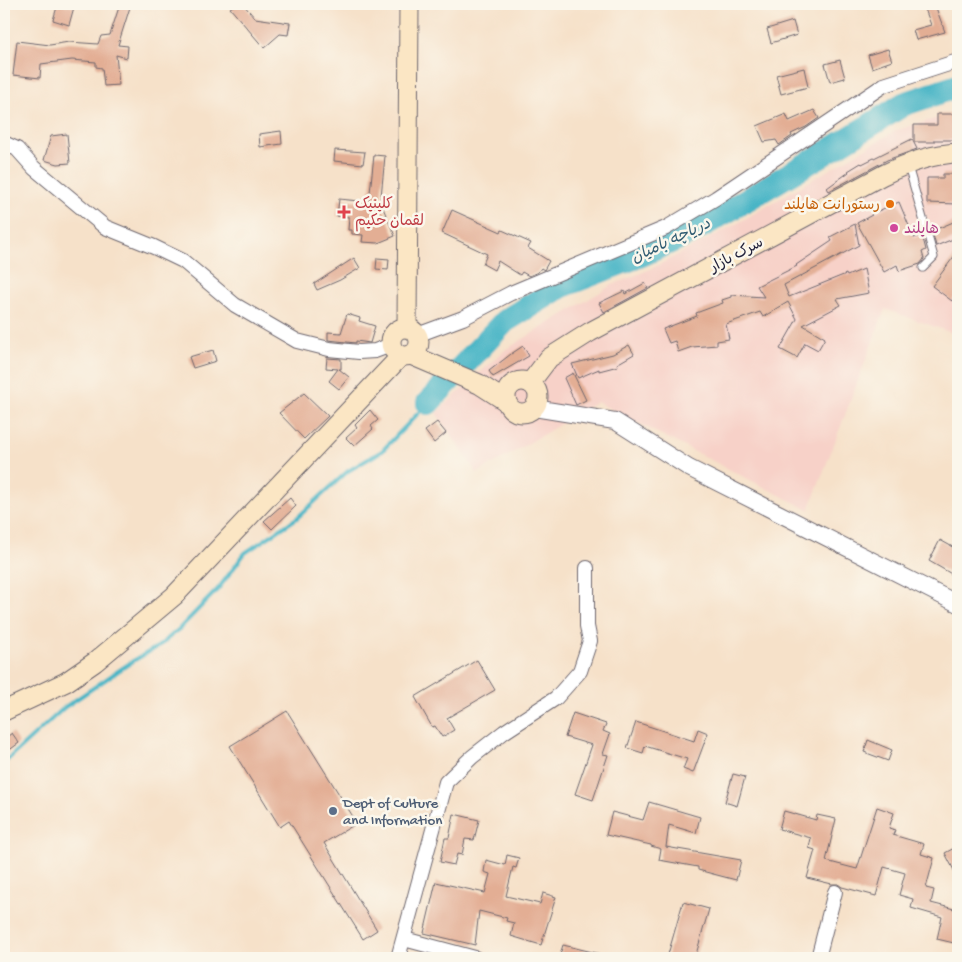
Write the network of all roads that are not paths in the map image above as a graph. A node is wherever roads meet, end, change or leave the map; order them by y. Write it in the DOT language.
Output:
graph roads {
  1 [pos="409,4"];
  2 [pos="958,61"];
  3 [pos="4,143"];
  4 [pos="958,153"];
  5 [pos="907,163"];
  6 [pos="923,268"];
  7 [pos="407,344"];
  8 [pos="530,383"];
  9 [pos="508,396"];
  10 [pos="534,408"];
  11 [pos="587,568"];
  12 [pos="958,604"];
  13 [pos="4,711"];
  14 [pos="835,892"];
  15 [pos="404,939"];
  16 [pos="398,958"];
  17 [pos="475,958"];
  18 [pos="818,958"];
  1 -- 7 [label="main road"];
  2 -- 7 [label="street"];
  3 -- 7 [label="street"];
  4 -- 5 [label="main road, سرک بازار"];
  5 -- 6 [label="lane"];
  5 -- 8 [label="main road, سرک بازار"];
  7 -- 9 [label="main road"];
  7 -- 13 [label="main road"];
  8 -- 9 [label="main road"];
  8 -- 10 [label="main road"];
  9 -- 10 [label="main road"];
  10 -- 12 [label="street"];
  11 -- 15 [label="street"];
  14 -- 18 [label="street"];
  15 -- 16 [label="street"];
  15 -- 17 [label="street"];
}
